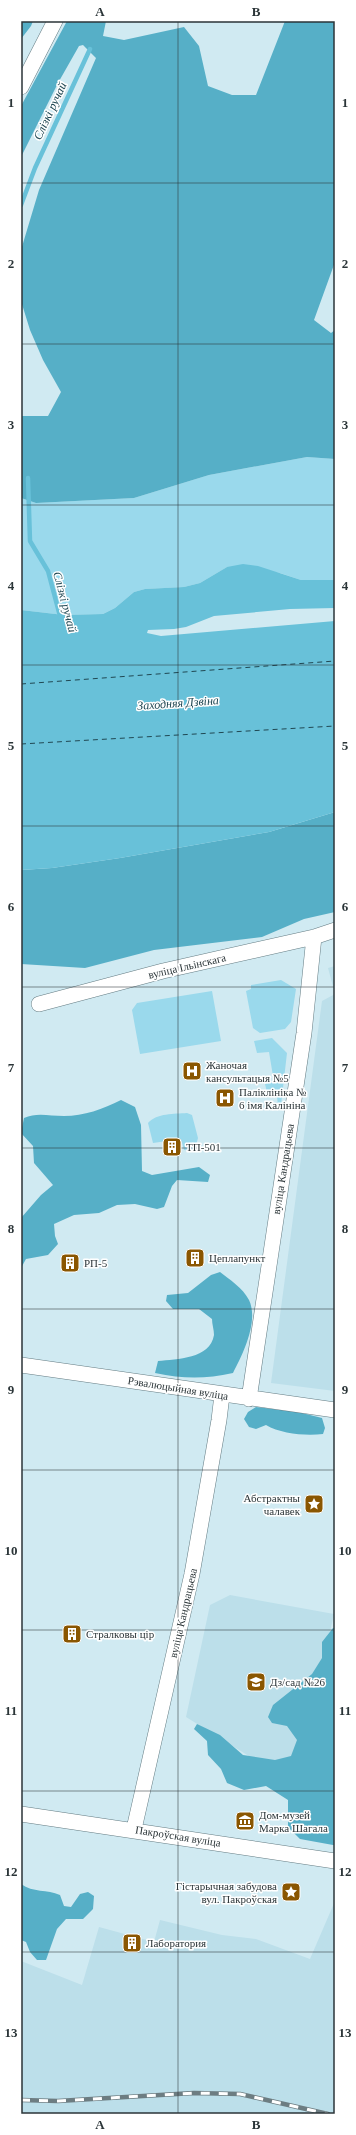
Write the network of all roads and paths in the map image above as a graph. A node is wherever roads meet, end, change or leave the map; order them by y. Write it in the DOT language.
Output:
graph roads {
  1 [pos="55,21"];
  2 [pos="21,87"];
  3 [pos="335,930"];
  4 [pos="314,937"];
  5 [pos="39,1004"];
  6 [pos="21,1365"];
  7 [pos="222,1396"];
  8 [pos="249,1399"];
  9 [pos="335,1410"];
  10 [pos="21,1814"];
  11 [pos="134,1829"];
  12 [pos="335,1861"];
  1 -- 2 [label="street"];
  3 -- 4 [label="street, вуліца Ільінскага"];
  4 -- 5 [label="street, вуліца Ільінскага"];
  4 -- 8 [label="street, вуліца Кандрацьева"];
  6 -- 7 [label="street, Рэвалюцыйная вуліца"];
  7 -- 8 [label="street, Рэвалюцыйная вуліца"];
  7 -- 11 [label="street, вуліца Кандрацьева"];
  8 -- 9 [label="street, Рэвалюцыйная вуліца"];
  10 -- 11 [label="street, Пакроўская вуліца"];
  11 -- 12 [label="street, Пакроўская вуліца"];
}
